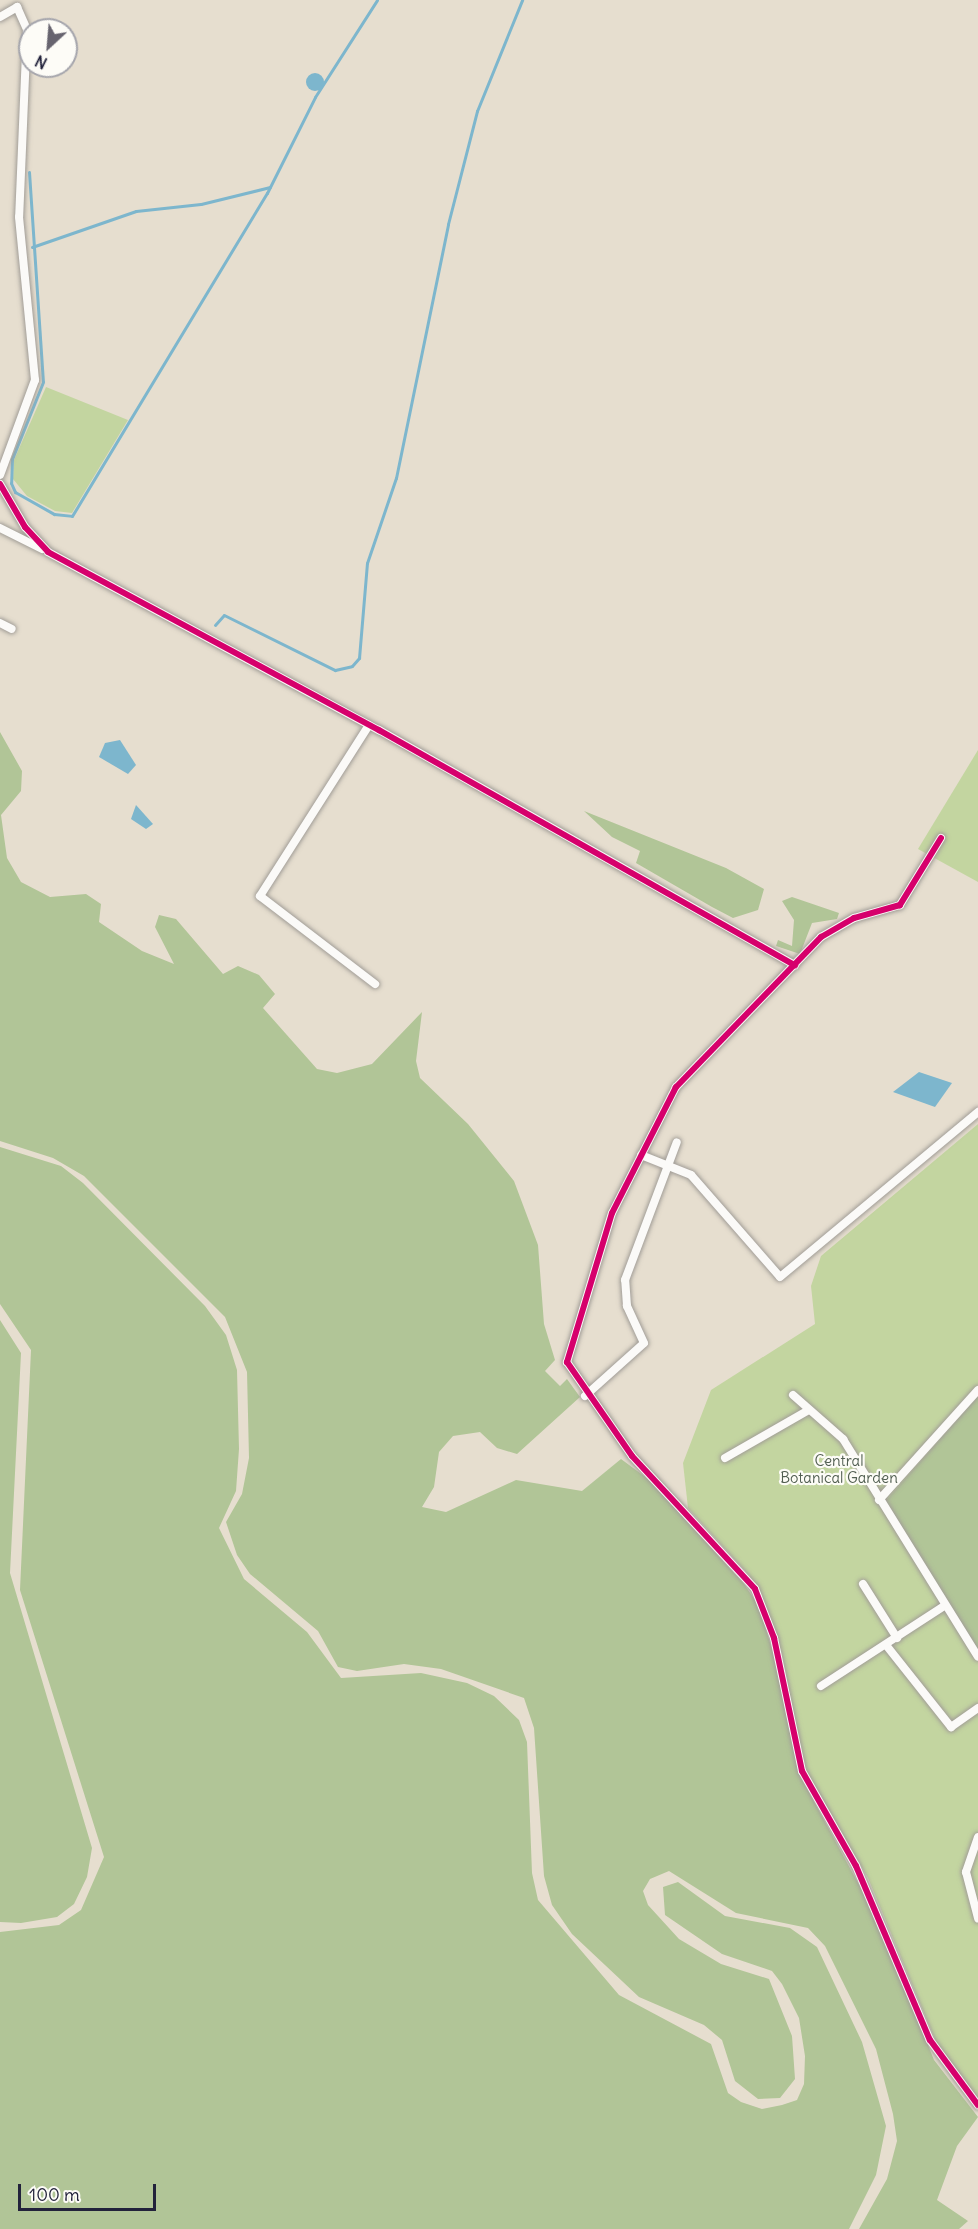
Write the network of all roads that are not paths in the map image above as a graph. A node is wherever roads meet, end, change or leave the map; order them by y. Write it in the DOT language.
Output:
graph roads {
  1 [pos="0,17"];
  2 [pos="0,475"];
  3 [pos="0,484"];
  4 [pos="0,528"];
  5 [pos="48,552"];
  6 [pos="0,623"];
  7 [pos="12,629"];
  8 [pos="369,725"];
  9 [pos="941,838"];
  10 [pos="795,965"];
  11 [pos="375,984"];
  12 [pos="978,1112"];
  13 [pos="677,1142"];
  14 [pos="641,1155"];
  15 [pos="668,1166"];
  16 [pos="978,1390"];
  17 [pos="793,1395"];
  18 [pos="585,1396"];
  19 [pos="807,1411"];
  20 [pos="725,1458"];
  21 [pos="879,1500"];
  22 [pos="863,1584"];
  23 [pos="944,1606"];
  24 [pos="897,1638"];
  25 [pos="886,1646"];
  26 [pos="978,1657"];
  27 [pos="821,1686"];
  28 [pos="978,1708"];
  29 [pos="978,1837"];
  30 [pos="978,1918"];
  31 [pos="978,2105"];
  1 -- 2 [label="street"];
  3 -- 5 [label="street"];
  4 -- 5 [label="street"];
  5 -- 8 [label="street"];
  6 -- 7 [label="street"];
  8 -- 10 [label="street"];
  8 -- 11 [label="street"];
  9 -- 10 [label="street"];
  10 -- 14 [label="street"];
  12 -- 15 [label="street"];
  13 -- 15 [label="street"];
  14 -- 15 [label="street"];
  14 -- 18 [label="street"];
  15 -- 18 [label="street"];
  16 -- 21 [label="street"];
  17 -- 19 [label="street"];
  18 -- 31 [label="street"];
  19 -- 20 [label="street"];
  19 -- 21 [label="street"];
  21 -- 23 [label="street"];
  22 -- 24 [label="street"];
  23 -- 24 [label="street"];
  23 -- 26 [label="street"];
  24 -- 25 [label="street"];
  25 -- 27 [label="street"];
  25 -- 28 [label="street"];
  29 -- 30 [label="street"];
}
